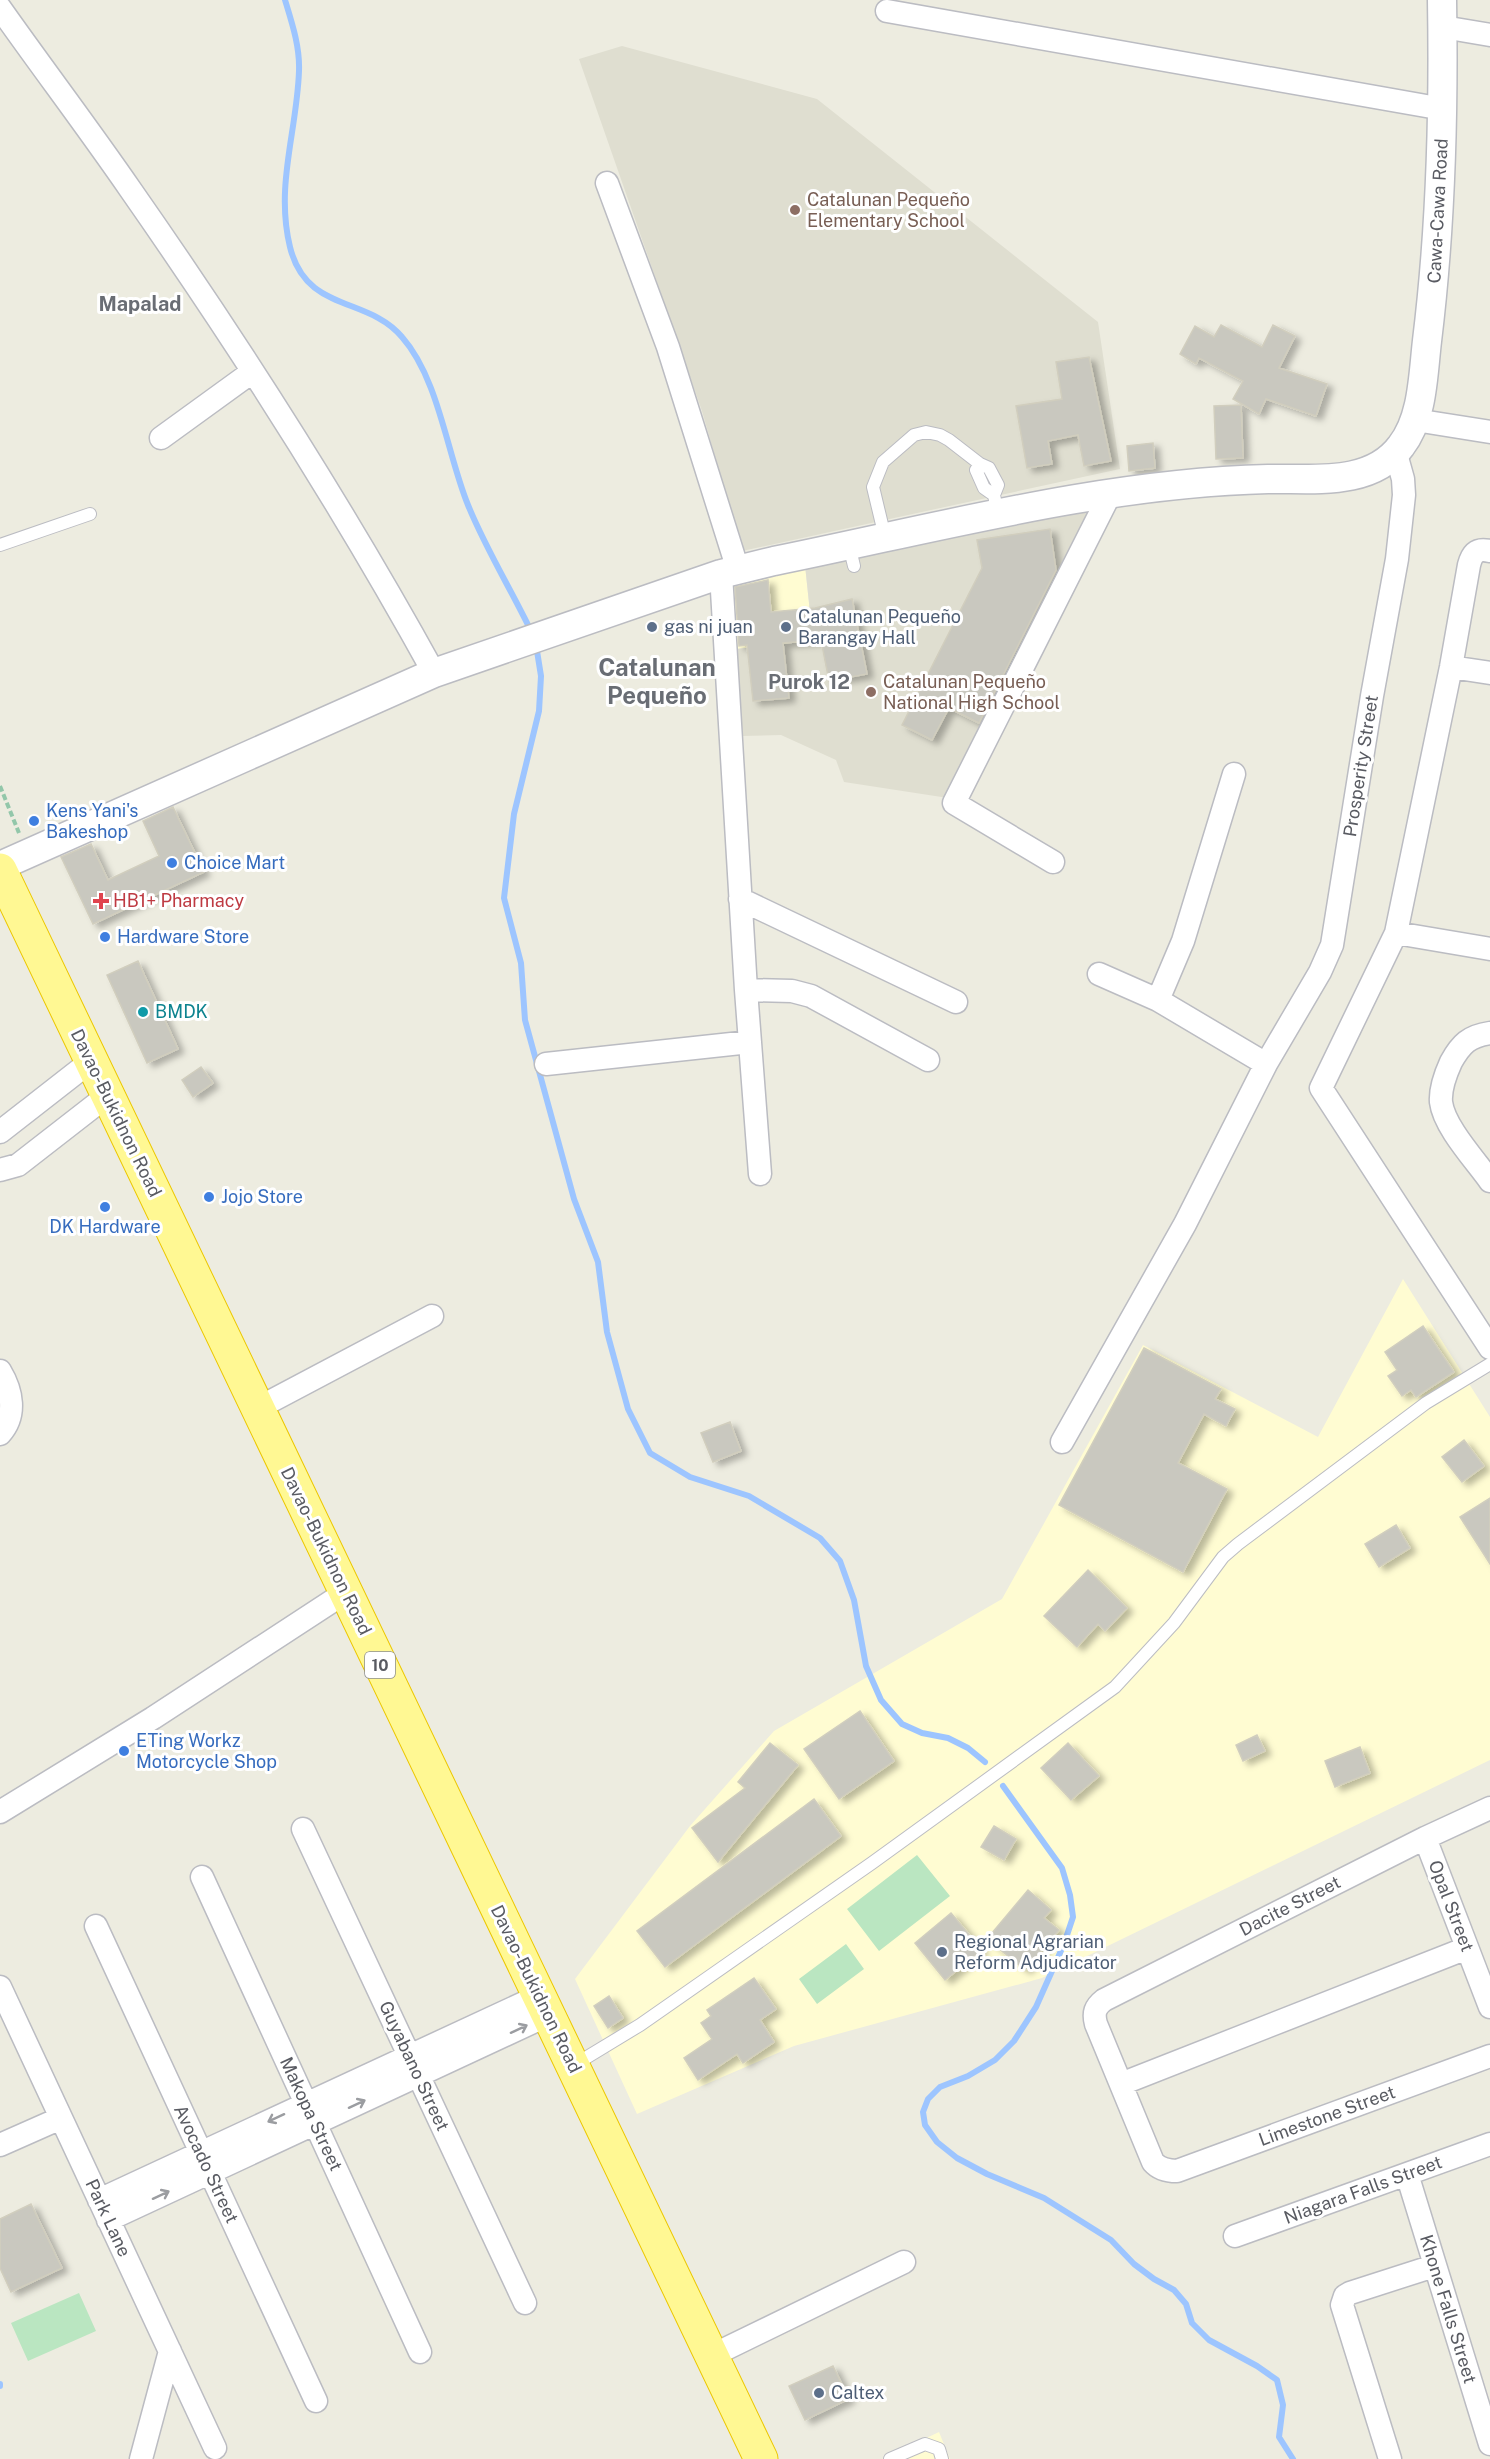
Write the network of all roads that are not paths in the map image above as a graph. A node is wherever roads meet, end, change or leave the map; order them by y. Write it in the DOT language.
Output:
graph roads {
  1 [pos="0,8"];
  2 [pos="887,11"];
  3 [pos="1443,14"];
  4 [pos="1490,35"];
  5 [pos="1443,110"];
  6 [pos="607,183"];
  7 [pos="252,372"];
  8 [pos="1415,420"];
  9 [pos="1490,432"];
  10 [pos="161,438"];
  11 [pos="1396,454"];
  12 [pos="1112,492"];
  13 [pos="997,505"];
  14 [pos="90,514"];
  15 [pos="885,538"];
  16 [pos="0,545"];
  17 [pos="1490,551"];
  18 [pos="729,572"];
  19 [pos="1451,667"];
  20 [pos="434,673"];
  21 [pos="1490,673"];
  22 [pos="1234,774"];
  23 [pos="1053,862"];
  24 [pos="9,864"];
  25 [pos="740,899"];
  26 [pos="1396,933"];
  27 [pos="1490,949"];
  28 [pos="1099,974"];
  29 [pos="746,990"];
  30 [pos="1158,1000"];
  31 [pos="956,1002"];
  32 [pos="1490,1034"];
  33 [pos="750,1042"];
  34 [pos="928,1060"];
  35 [pos="91,1061"];
  36 [pos="546,1064"];
  37 [pos="1266,1064"];
  38 [pos="108,1095"];
  39 [pos="45,1097"];
  40 [pos="68,1126"];
  41 [pos="0,1132"];
  42 [pos="0,1170"];
  43 [pos="760,1174"];
  44 [pos="1490,1181"];
  45 [pos="432,1316"];
  46 [pos="1490,1347"];
  47 [pos="1490,1364"];
  48 [pos="0,1371"];
  49 [pos="258,1408"];
  50 [pos="0,1434"];
  51 [pos="1062,1442"];
  52 [pos="346,1592"];
  53 [pos="1490,1808"];
  54 [pos="0,1812"];
  55 [pos="303,1829"];
  56 [pos="1425,1838"];
  57 [pos="202,1876"];
  58 [pos="96,1926"];
  59 [pos="1467,1948"];
  60 [pos="0,1988"];
  61 [pos="543,2005"];
  62 [pos="1490,2007"];
  63 [pos="6,2015"];
  64 [pos="1490,2056"];
  65 [pos="414,2066"];
  66 [pos="572,2066"];
  67 [pos="1121,2084"];
  68 [pos="311,2114"];
  69 [pos="61,2118"];
  70 [pos="0,2145"];
  71 [pos="1489,2148"];
  72 [pos="206,2163"];
  73 [pos="1407,2174"];
  74 [pos="104,2210"];
  75 [pos="1235,2236"];
  76 [pos="904,2262"];
  77 [pos="1434,2266"];
  78 [pos="525,2303"];
  79 [pos="170,2351"];
  80 [pos="420,2352"];
  81 [pos="711,2356"];
  82 [pos="316,2401"];
  83 [pos="1490,2444"];
  84 [pos="215,2448"];
  85 [pos="141,2459"];
  86 [pos="761,2459"];
  87 [pos="890,2459"];
  88 [pos="942,2459"];
  89 [pos="1390,2459"];
  1 -- 7 [label="street"];
  2 -- 5 [label="street"];
  3 -- 4 [label="street"];
  3 -- 5 [label="street, Cawa-Cawa Road"];
  5 -- 8 [label="street, Cawa-Cawa Road"];
  6 -- 18 [label="street"];
  7 -- 10 [label="street"];
  7 -- 20 [label="street"];
  8 -- 9 [label="street"];
  8 -- 11 [label="street, Cawa-Cawa Road"];
  11 -- 12 [label="street"];
  11 -- 37 [label="street, Prosperity Street"];
  12 -- 13 [label="street"];
  12 -- 23 [label="street"];
  13 -- 15 [label="street"];
  13 -- 15 [label="lane"];
  14 -- 16 [label="lane"];
  15 -- 18 [label="street"];
  17 -- 19 [label="street"];
  18 -- 20 [label="street"];
  18 -- 25 [label="street"];
  19 -- 21 [label="street"];
  19 -- 26 [label="street"];
  20 -- 24 [label="street"];
  22 -- 30 [label="street"];
  24 -- 35 [label="highway, Davao-Bukidnon Road / 10"];
  25 -- 29 [label="street"];
  25 -- 31 [label="street"];
  26 -- 27 [label="street"];
  26 -- 46 [label="street"];
  28 -- 30 [label="street"];
  29 -- 33 [label="street"];
  29 -- 34 [label="street"];
  30 -- 37 [label="street"];
  32 -- 44 [label="street"];
  33 -- 36 [label="street"];
  33 -- 43 [label="street"];
  35 -- 38 [label="highway, Davao-Bukidnon Road / 10"];
  35 -- 39 [label="street"];
  37 -- 51 [label="street, Prosperity Street"];
  38 -- 40 [label="street"];
  38 -- 49 [label="highway, Davao-Bukidnon Road / 10"];
  39 -- 40 [label="street"];
  39 -- 41 [label="street"];
  40 -- 42 [label="street"];
  45 -- 49 [label="street"];
  47 -- 66 [label="lane"];
  48 -- 50 [label="street"];
  49 -- 52 [label="highway, Davao-Bukidnon Road / 10"];
  52 -- 54 [label="street"];
  52 -- 61 [label="highway, Davao-Bukidnon Road / 10"];
  53 -- 56 [label="street, Dacite Street"];
  55 -- 65 [label="street, Guyabano Street"];
  56 -- 59 [label="street, Opal Street"];
  56 -- 67 [label="street, Dacite Street"];
  57 -- 68 [label="street, Makopa Street"];
  58 -- 72 [label="street, Avocado Street"];
  59 -- 62 [label="street, Opal Street"];
  59 -- 67 [label="street"];
  60 -- 63 [label="street, Park Lane"];
  61 -- 65 [label="street"];
  61 -- 66 [label="highway, Davao-Bukidnon Road / 10"];
  63 -- 69 [label="street, Park Lane"];
  64 -- 67 [label="street, Limestone Street"];
  65 -- 68 [label="street"];
  65 -- 78 [label="street, Guyabano Street"];
  66 -- 81 [label="highway, Davao-Bukidnon Road / 10"];
  68 -- 72 [label="street"];
  68 -- 80 [label="street, Makopa Street"];
  69 -- 70 [label="street"];
  69 -- 74 [label="street, Park Lane"];
  71 -- 73 [label="street, Niagara Falls Street"];
  72 -- 74 [label="street"];
  72 -- 82 [label="street, Avocado Street"];
  73 -- 75 [label="street, Niagara Falls Street"];
  73 -- 77 [label="street, Khone Falls Street"];
  74 -- 79 [label="street, Park Lane"];
  76 -- 81 [label="street"];
  77 -- 83 [label="street, Khone Falls Street"];
  77 -- 89 [label="street"];
  79 -- 84 [label="street, Park Lane"];
  79 -- 85 [label="street"];
  81 -- 86 [label="highway, Davao-Bukidnon Road / 10"];
  87 -- 88 [label="lane"];
}
